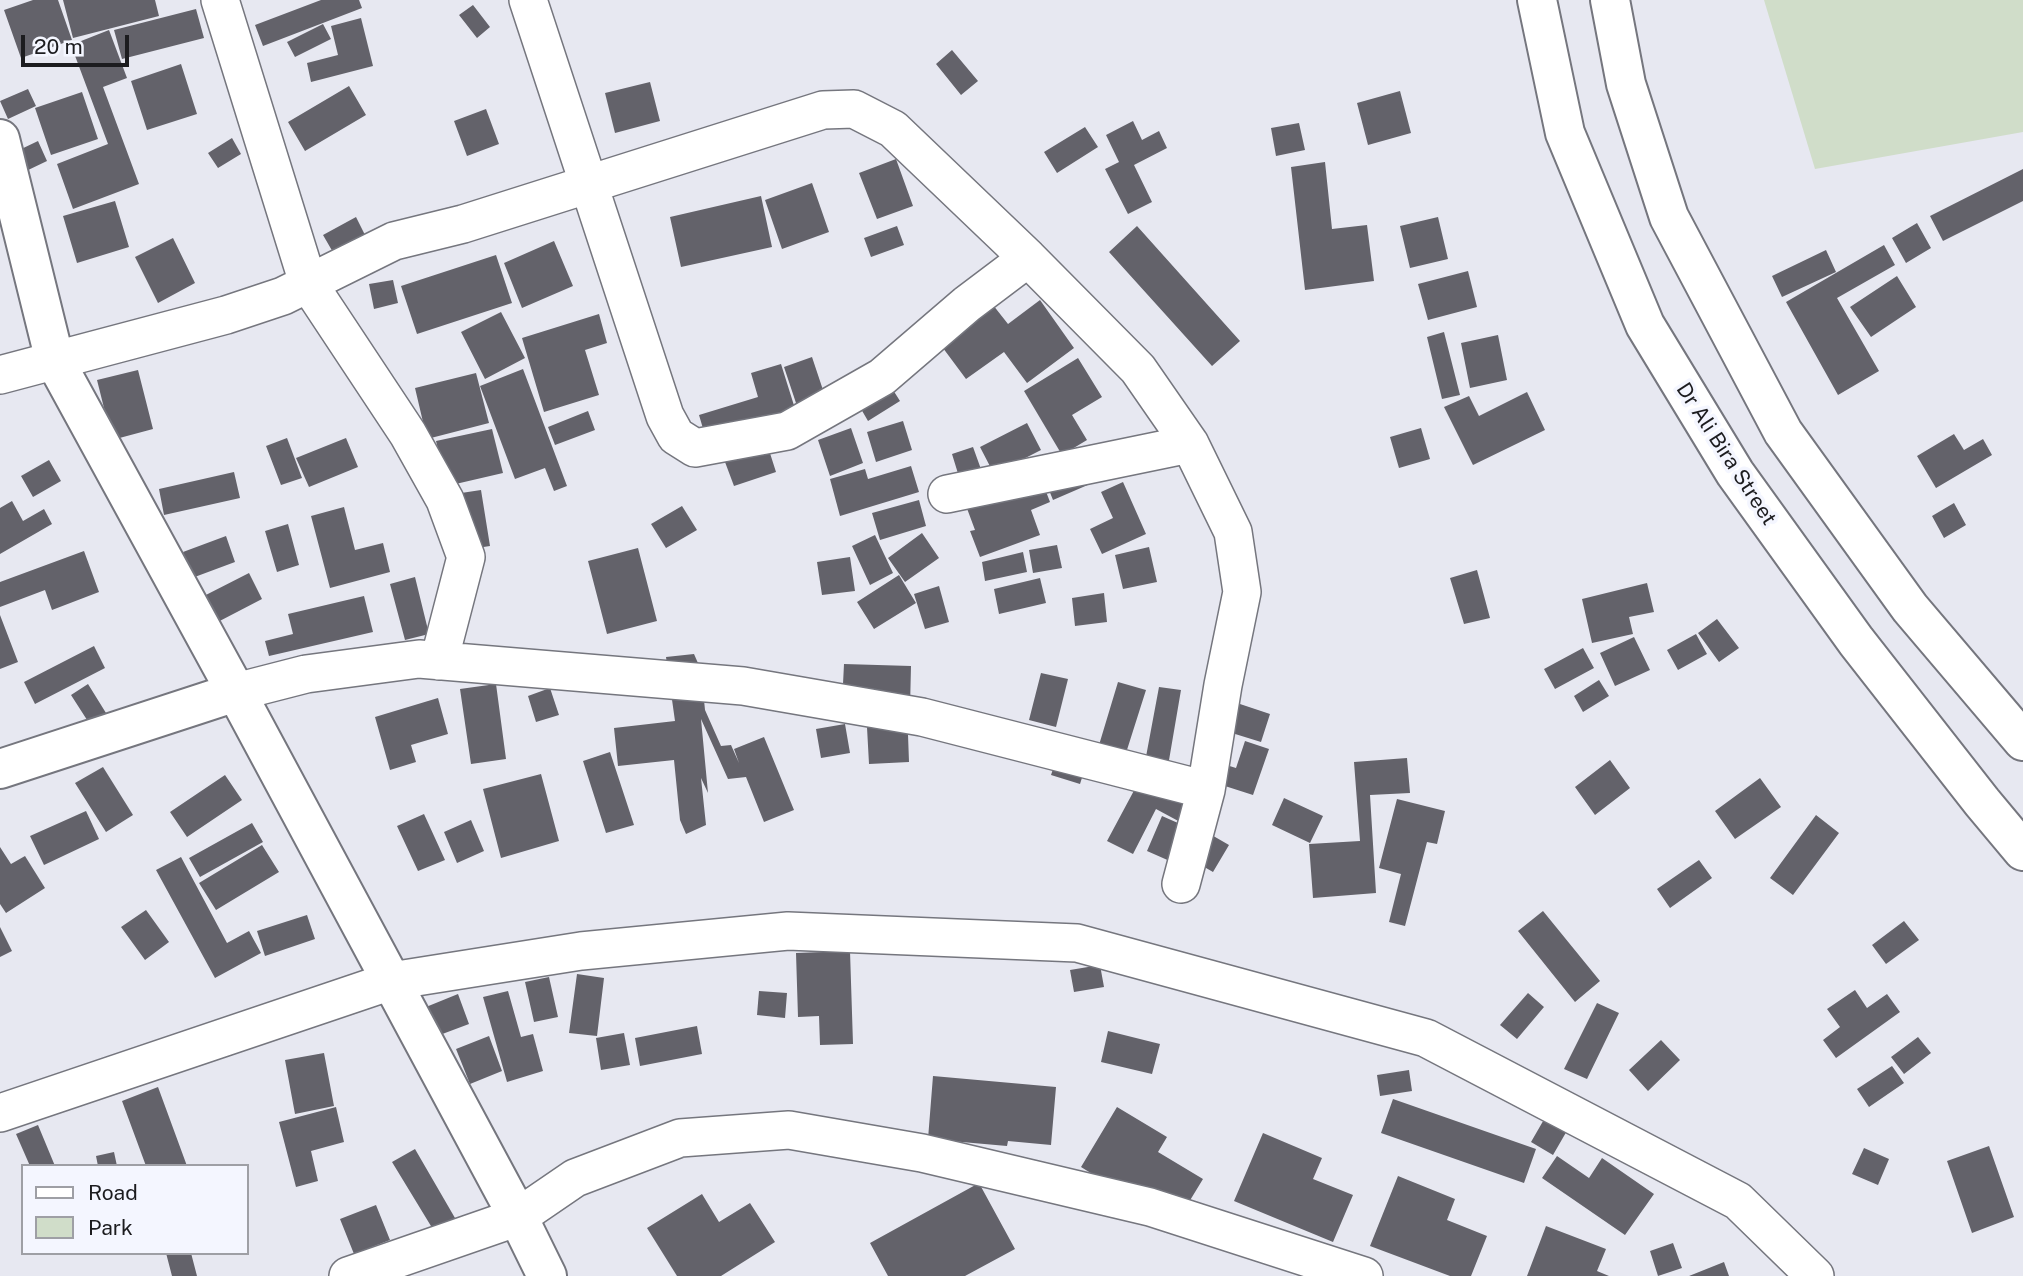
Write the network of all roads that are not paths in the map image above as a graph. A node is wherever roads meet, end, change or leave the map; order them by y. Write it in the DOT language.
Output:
graph roads {
  1 [pos="220,0"];
  2 [pos="528,0"];
  3 [pos="1537,0"];
  4 [pos="1611,0"];
  5 [pos="0,139"];
  6 [pos="589,184"];
  7 [pos="1028,258"];
  8 [pos="309,283"];
  9 [pos="55,362"];
  10 [pos="0,375"];
  11 [pos="1189,444"];
  12 [pos="947,494"];
  13 [pos="439,661"];
  14 [pos="236,692"];
  15 [pos="2023,741"];
  16 [pos="0,769"];
  17 [pos="1206,790"];
  18 [pos="2023,851"];
  19 [pos="1181,884"];
  20 [pos="391,981"];
  21 [pos="0,1113"];
  22 [pos="518,1217"];
  23 [pos="348,1276"];
  24 [pos="547,1276"];
  25 [pos="1364,1276"];
  26 [pos="1815,1276"];
  1 -- 8 [label="street"];
  2 -- 6 [label="street"];
  3 -- 18 [label="main road, Dr Ali Bira Street"];
  4 -- 15 [label="main road"];
  5 -- 9 [label="main road"];
  6 -- 7 [label="street"];
  6 -- 7 [label="street"];
  6 -- 8 [label="street"];
  7 -- 11 [label="street"];
  8 -- 9 [label="street"];
  8 -- 13 [label="street"];
  9 -- 10 [label="street"];
  9 -- 14 [label="main road"];
  11 -- 12 [label="street"];
  11 -- 17 [label="street"];
  13 -- 14 [label="street"];
  13 -- 17 [label="street"];
  14 -- 16 [label="main road"];
  14 -- 20 [label="main road"];
  17 -- 19 [label="street"];
  20 -- 21 [label="street"];
  20 -- 22 [label="main road"];
  20 -- 26 [label="street"];
  22 -- 23 [label="street"];
  22 -- 24 [label="main road"];
  22 -- 25 [label="street"];
}
